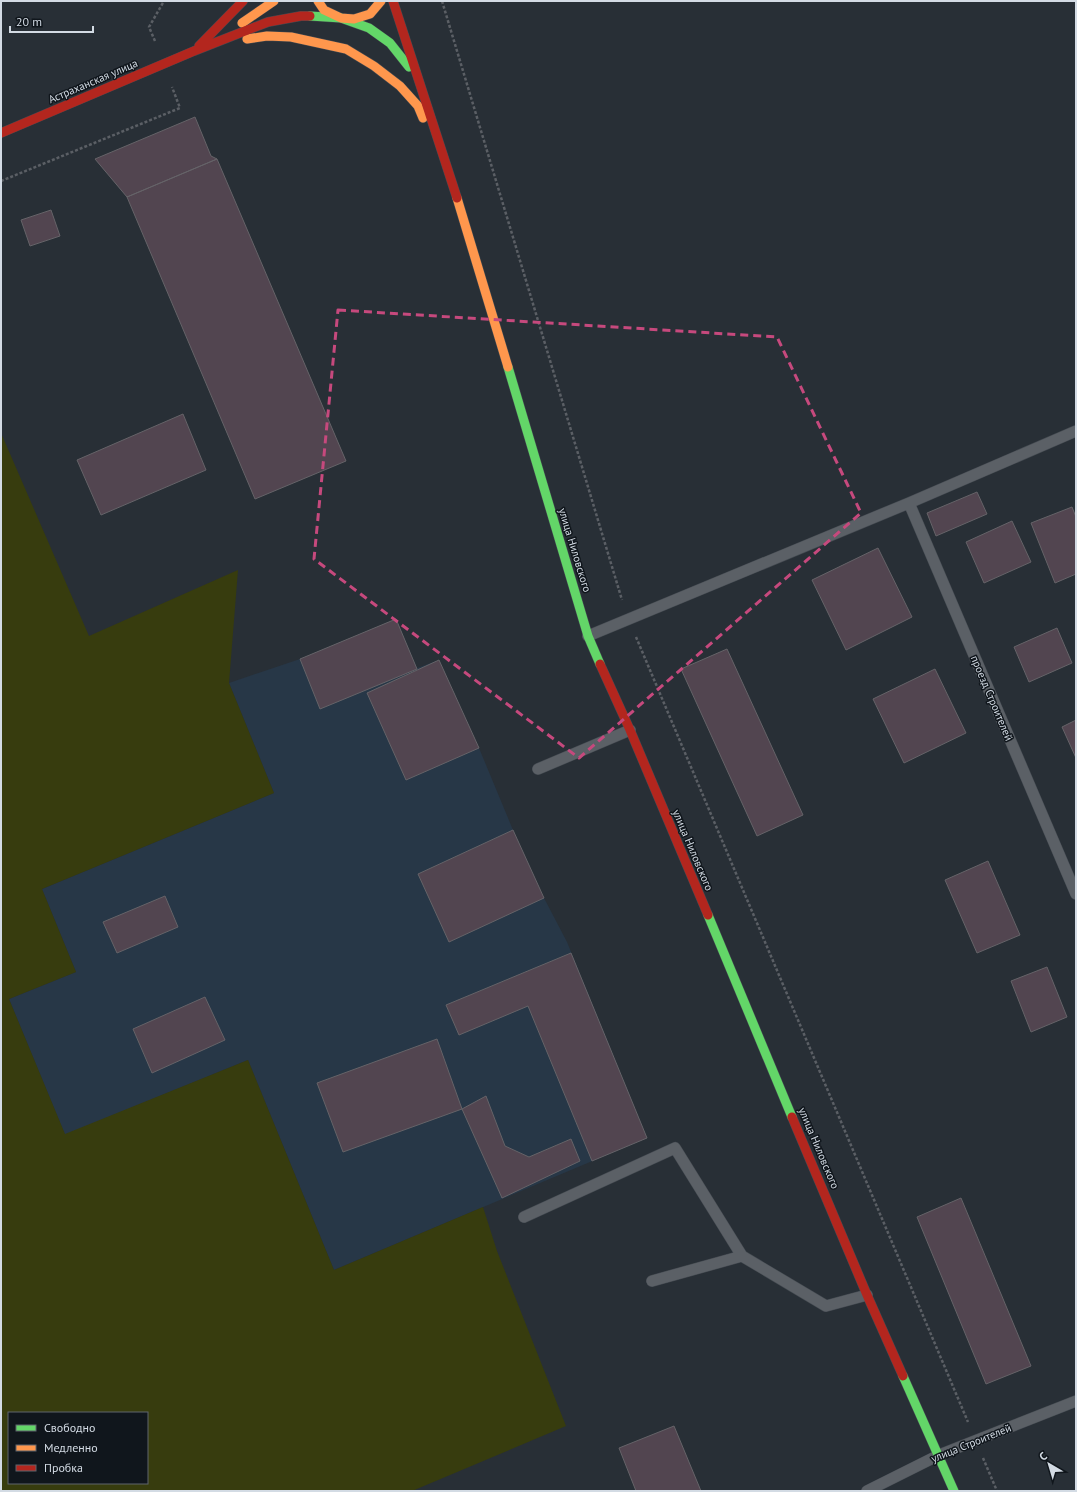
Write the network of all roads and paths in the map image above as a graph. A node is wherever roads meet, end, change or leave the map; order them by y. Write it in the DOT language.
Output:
graph roads {
  1 [pos="164,1"];
  2 [pos="243,1"];
  3 [pos="274,1"];
  4 [pos="318,1"];
  5 [pos="381,1"];
  6 [pos="393,1"];
  7 [pos="442,1"];
  8 [pos="342,18"];
  9 [pos="194,51"];
  10 [pos="164,64"];
  11 [pos="420,85"];
  12 [pos="1,133"];
  13 [pos="1,181"];
  14 [pos="458,200"];
  15 [pos="1076,431"];
  16 [pos="909,503"];
  17 [pos="628,619"];
  18 [pos="588,636"];
  19 [pos="630,730"];
  20 [pos="538,769"];
  21 [pos="1076,894"];
  22 [pos="524,1218"];
  23 [pos="742,1256"];
  24 [pos="652,1281"];
  25 [pos="867,1296"];
  26 [pos="1076,1401"];
  27 [pos="976,1441"];
  28 [pos="939,1455"];
  29 [pos="867,1491"];
  30 [pos="954,1491"];
  31 [pos="997,1491"];
  1 -- 10 [label="path"];
  2 -- 9 [label="street"];
  3 -- 9 [label="street"];
  4 -- 8 [label="street"];
  5 -- 8 [label="street"];
  6 -- 11 [label="street"];
  7 -- 17 [label="path"];
  8 -- 9 [label="street"];
  8 -- 11 [label="street"];
  9 -- 10 [label="street, Астраханская улица"];
  9 -- 14 [label="street"];
  10 -- 12 [label="street, Астраханская улица"];
  10 -- 13 [label="path"];
  11 -- 14 [label="street"];
  14 -- 18 [label="street, улица Ниловского"];
  15 -- 16 [label="lane"];
  16 -- 17 [label="lane"];
  16 -- 21 [label="lane, проезд Строителей"];
  17 -- 18 [label="lane"];
  17 -- 27 [label="path"];
  18 -- 19 [label="street, улица Ниловского"];
  19 -- 20 [label="lane"];
  19 -- 25 [label="street, улица Ниловского"];
  22 -- 23 [label="lane"];
  23 -- 24 [label="lane"];
  23 -- 25 [label="lane"];
  25 -- 28 [label="street, улица Ниловского"];
  26 -- 27 [label="lane, улица Строителей"];
  27 -- 28 [label="lane, улица Строителей"];
  27 -- 31 [label="path"];
  28 -- 29 [label="lane, улица Строителей"];
  28 -- 30 [label="street, улица Ниловского"];
}
